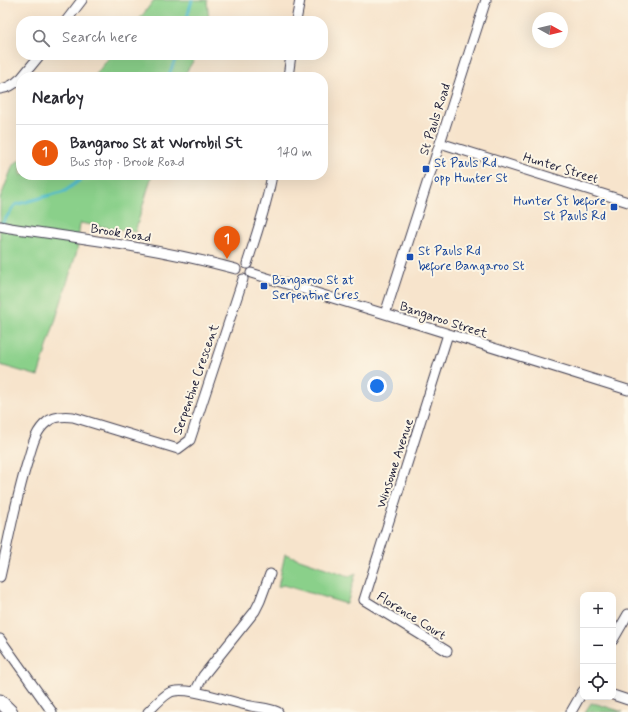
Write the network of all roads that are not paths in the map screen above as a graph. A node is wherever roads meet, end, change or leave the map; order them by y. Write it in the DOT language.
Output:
graph roads {
  1 [pos="82,0"];
  2 [pos="300,0"];
  3 [pos="486,0"];
  4 [pos="70,16"];
  5 [pos="297,16"];
  6 [pos="36,60"];
  7 [pos="290,60"];
  8 [pos="27,72"];
  9 [pos="289,72"];
  10 [pos="16,82"];
  11 [pos="0,89"];
  12 [pos="440,143"];
  13 [pos="271,180"];
  14 [pos="628,202"];
  15 [pos="0,226"];
  16 [pos="247,264"];
  17 [pos="236,269"];
  18 [pos="251,274"];
  19 [pos="243,278"];
  20 [pos="385,314"];
  21 [pos="448,334"];
  22 [pos="628,390"];
  23 [pos="270,574"];
  24 [pos="0,577"];
  25 [pos="364,600"];
  26 [pos="628,614"];
  27 [pos="616,635"];
  28 [pos="0,639"];
  29 [pos="447,651"];
  30 [pos="195,692"];
  31 [pos="616,696"];
  32 [pos="580,697"];
  33 [pos="628,700"];
  34 [pos="0,701"];
  35 [pos="250,709"];
  36 [pos="12,712"];
  37 [pos="52,712"];
  38 [pos="148,712"];
  39 [pos="278,712"];
  40 [pos="571,712"];
  1 -- 4 [label="street"];
  2 -- 5 [label="street"];
  3 -- 12 [label="street, St Pauls Road"];
  6 -- 8 [label="street"];
  7 -- 9 [label="street"];
  10 -- 11 [label="street"];
  12 -- 14 [label="street, Hunter Street"];
  12 -- 20 [label="street, St Pauls Road"];
  13 -- 16 [label="street"];
  15 -- 17 [label="street, Brook Road"];
  16 -- 17 [label="street"];
  16 -- 18 [label="street"];
  17 -- 19 [label="street"];
  18 -- 19 [label="street"];
  18 -- 20 [label="street, Bangaroo Street"];
  19 -- 24 [label="street, Serpentine Crescent"];
  20 -- 21 [label="street, Bangaroo Street"];
  21 -- 22 [label="street, Bangaroo Street"];
  21 -- 25 [label="street, Winsome Avenue"];
  23 -- 30 [label="street"];
  25 -- 29 [label="street, Florence Court"];
  26 -- 27 [label="street"];
  28 -- 37 [label="street"];
  30 -- 35 [label="street"];
  30 -- 38 [label="street"];
  31 -- 33 [label="street"];
  32 -- 40 [label="street"];
  34 -- 36 [label="highway"];
  35 -- 39 [label="street"];
}
